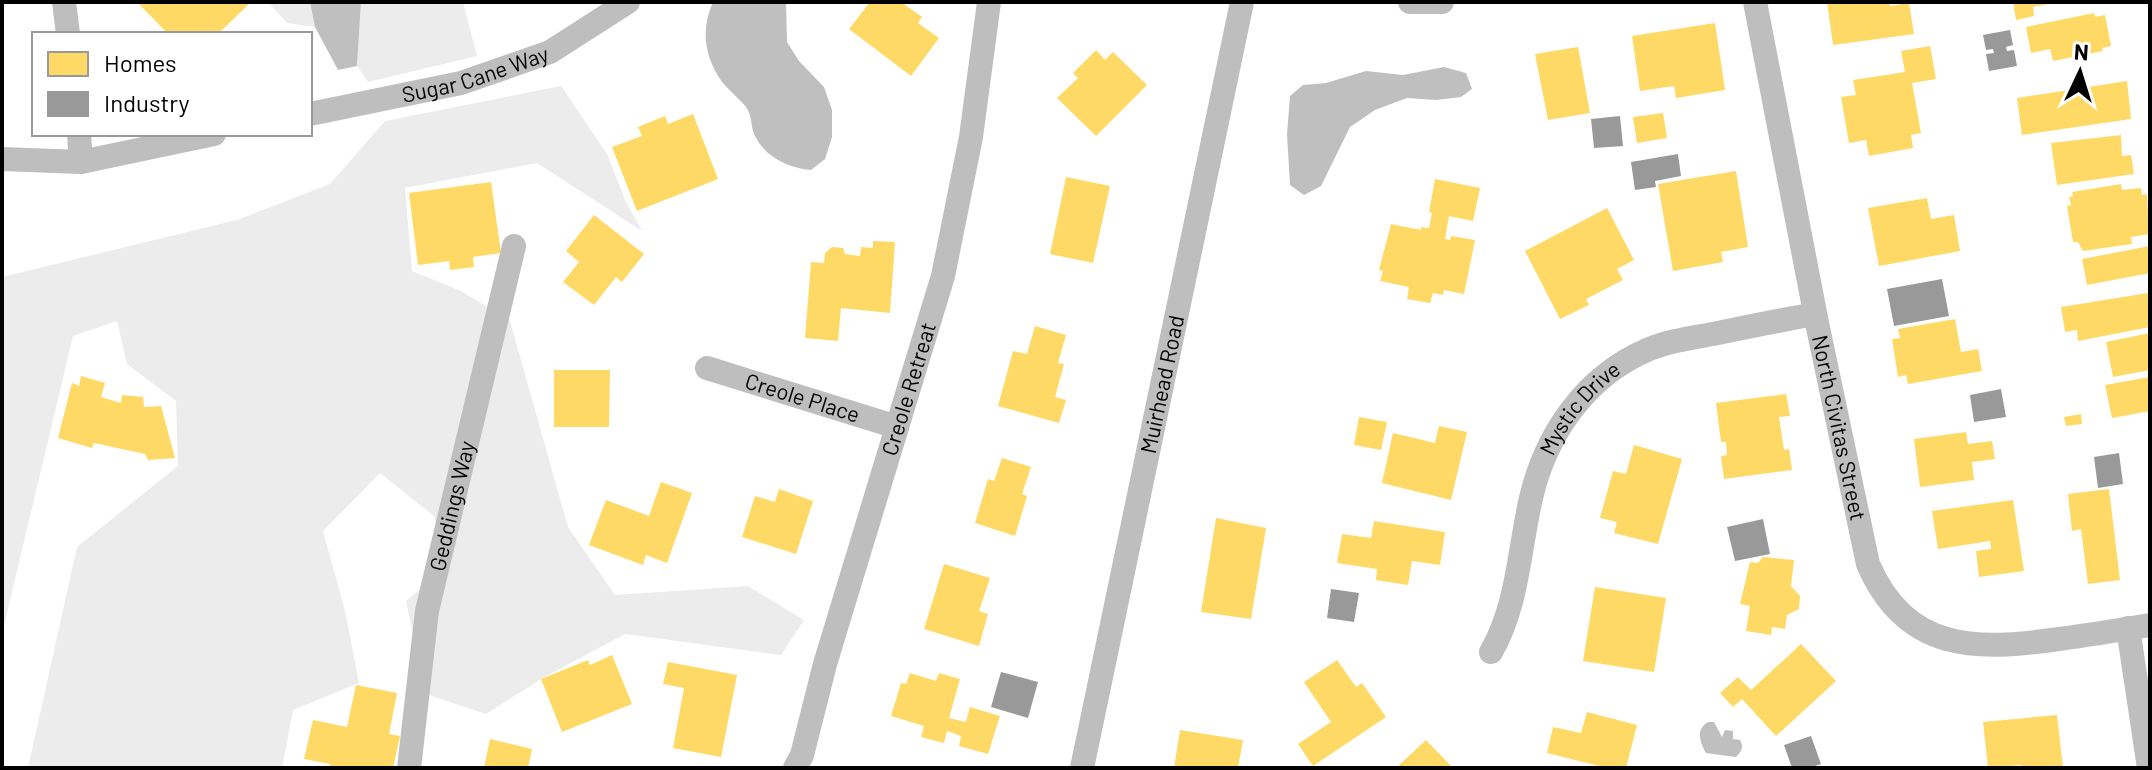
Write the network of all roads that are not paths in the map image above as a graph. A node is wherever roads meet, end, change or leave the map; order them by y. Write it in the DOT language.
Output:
graph roads {
  1 [pos="64,2"];
  2 [pos="628,2"];
  3 [pos="989,2"];
  4 [pos="1242,2"];
  5 [pos="1410,2"];
  6 [pos="1442,2"];
  7 [pos="1755,2"];
  8 [pos="68,32"];
  9 [pos="312,114"];
  10 [pos="79,136"];
  11 [pos="204,136"];
  12 [pos="2,159"];
  13 [pos="81,162"];
  14 [pos="514,246"];
  15 [pos="1815,314"];
  16 [pos="707,368"];
  17 [pos="897,427"];
  18 [pos="2139,626"];
  19 [pos="1491,652"];
  20 [pos="409,768"];
  21 [pos="795,768"];
  22 [pos="1082,768"];
  23 [pos="2149,768"];
  1 -- 8 [label="street"];
  2 -- 9 [label="street, Sugar Cane Way"];
  3 -- 17 [label="street, Creole Retreat"];
  4 -- 22 [label="street, Muirhead Road"];
  5 -- 6 [label="street"];
  7 -- 15 [label="street, North Civitas Street"];
  10 -- 13 [label="street"];
  11 -- 13 [label="street"];
  12 -- 13 [label="street"];
  14 -- 20 [label="street, Geddings Way"];
  15 -- 18 [label="street, North Civitas Street"];
  15 -- 19 [label="street, Mystic Drive"];
  16 -- 17 [label="street, Creole Place"];
  17 -- 21 [label="street, Creole Retreat"];
  18 -- 23 [label="street"];
}
